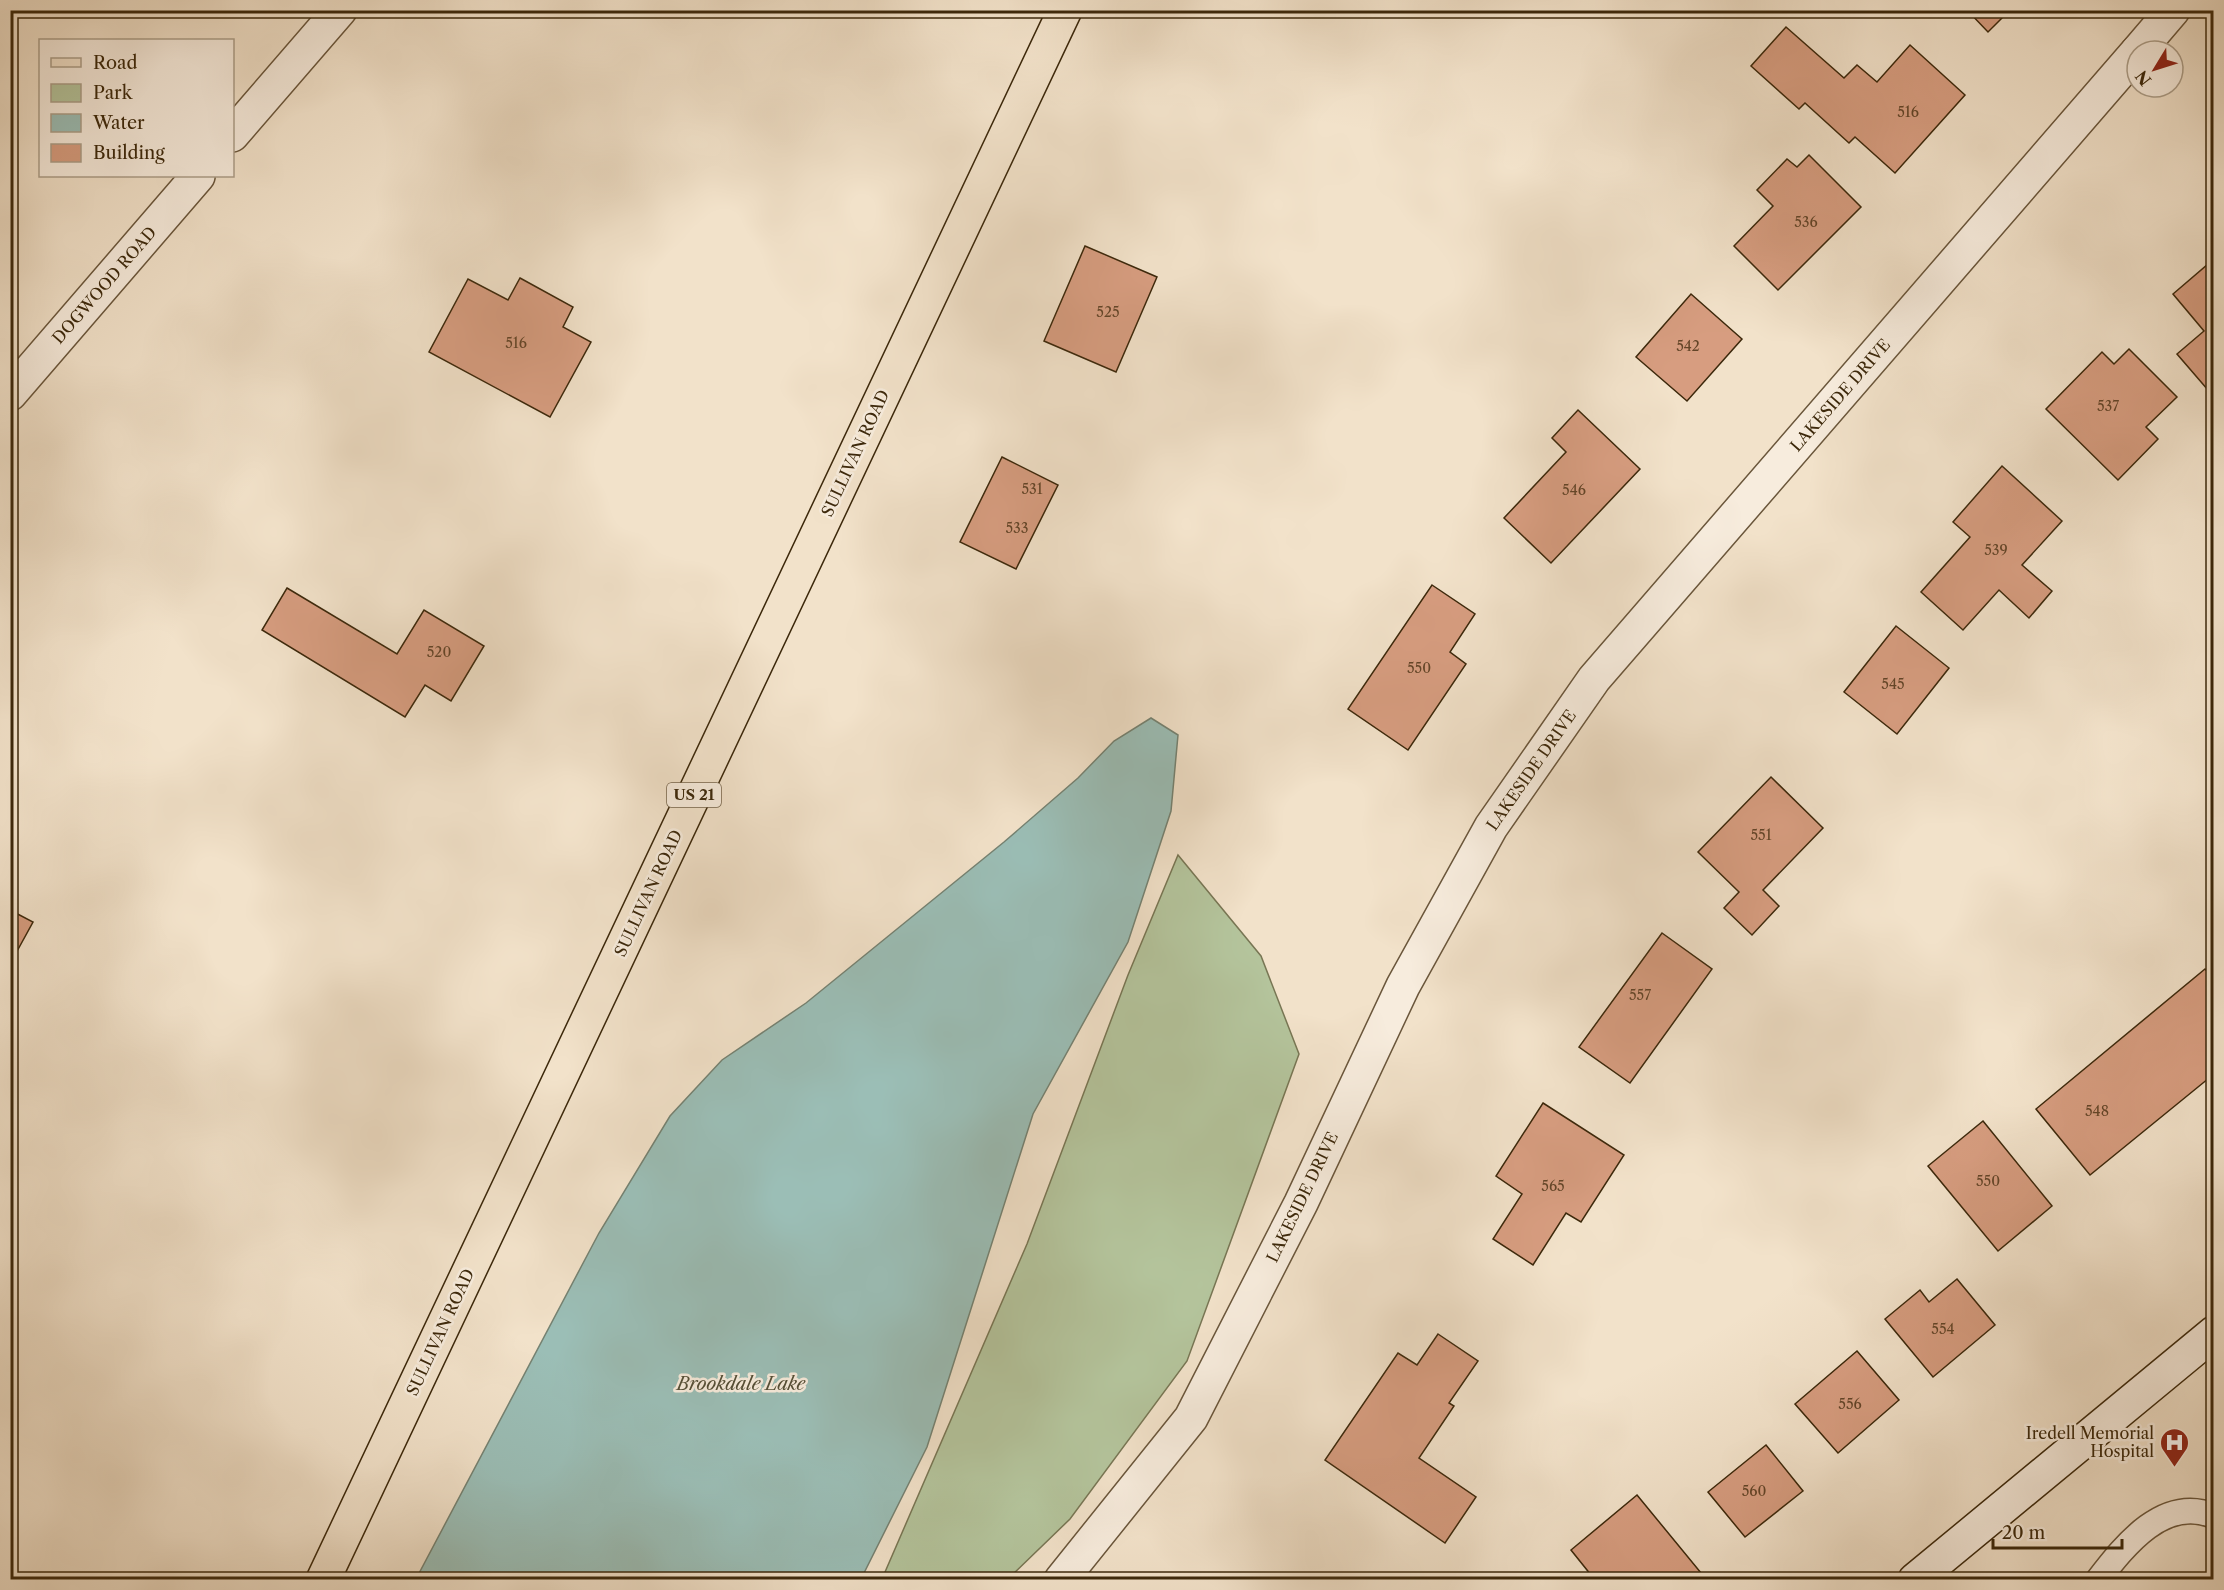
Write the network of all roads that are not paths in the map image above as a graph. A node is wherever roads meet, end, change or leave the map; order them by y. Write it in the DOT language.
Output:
graph roads {
  1 [pos="340,10"];
  2 [pos="1065,10"];
  3 [pos="2173,10"];
  4 [pos="2148,39"];
  5 [pos="2125,65"];
  6 [pos="234,133"];
  7 [pos="197,177"];
  8 [pos="10,394"];
  9 [pos="2214,1333"];
  10 [pos="2214,1516"];
  11 [pos="323,1580"];
  12 [pos="1061,1580"];
  13 [pos="1915,1580"];
  14 [pos="2098,1580"];
  1 -- 6 [label="street"];
  2 -- 11 [label="main road, SULLIVAN ROAD / US 21"];
  3 -- 4 [label="street, LAKESIDE DRIVE"];
  5 -- 12 [label="street, LAKESIDE DRIVE"];
  7 -- 8 [label="street, DOGWOOD ROAD"];
  9 -- 13 [label="street"];
  10 -- 14 [label="lane"];
}
